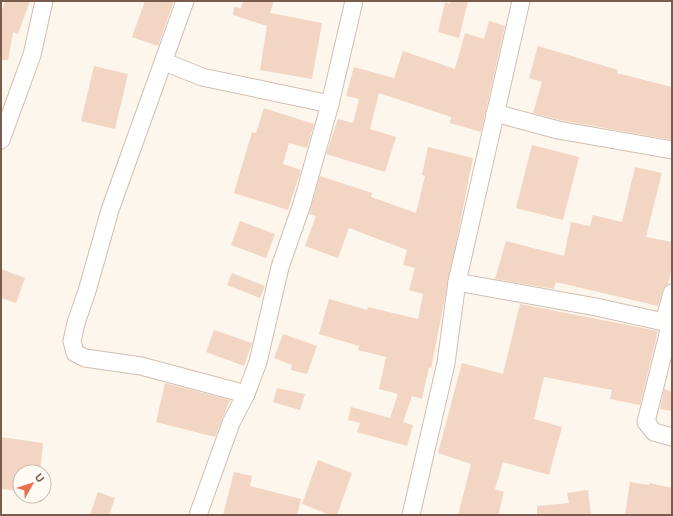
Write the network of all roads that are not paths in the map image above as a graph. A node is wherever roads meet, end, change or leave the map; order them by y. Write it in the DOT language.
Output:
graph roads {
  1 [pos="44,1"];
  2 [pos="185,1"];
  3 [pos="354,1"];
  4 [pos="521,1"];
  5 [pos="165,62"];
  6 [pos="330,104"];
  7 [pos="495,113"];
  8 [pos="1,140"];
  9 [pos="672,150"];
  10 [pos="457,282"];
  11 [pos="672,293"];
  12 [pos="669,319"];
  13 [pos="246,394"];
  14 [pos="672,437"];
  15 [pos="198,515"];
  16 [pos="411,515"];
  1 -- 8 [label="street"];
  2 -- 5 [label="street"];
  3 -- 6 [label="street"];
  4 -- 7 [label="street"];
  5 -- 6 [label="street"];
  5 -- 13 [label="street"];
  6 -- 13 [label="street"];
  7 -- 9 [label="street"];
  7 -- 10 [label="street"];
  10 -- 12 [label="street"];
  10 -- 16 [label="street"];
  11 -- 12 [label="street"];
  12 -- 14 [label="street"];
  13 -- 15 [label="street"];
}
